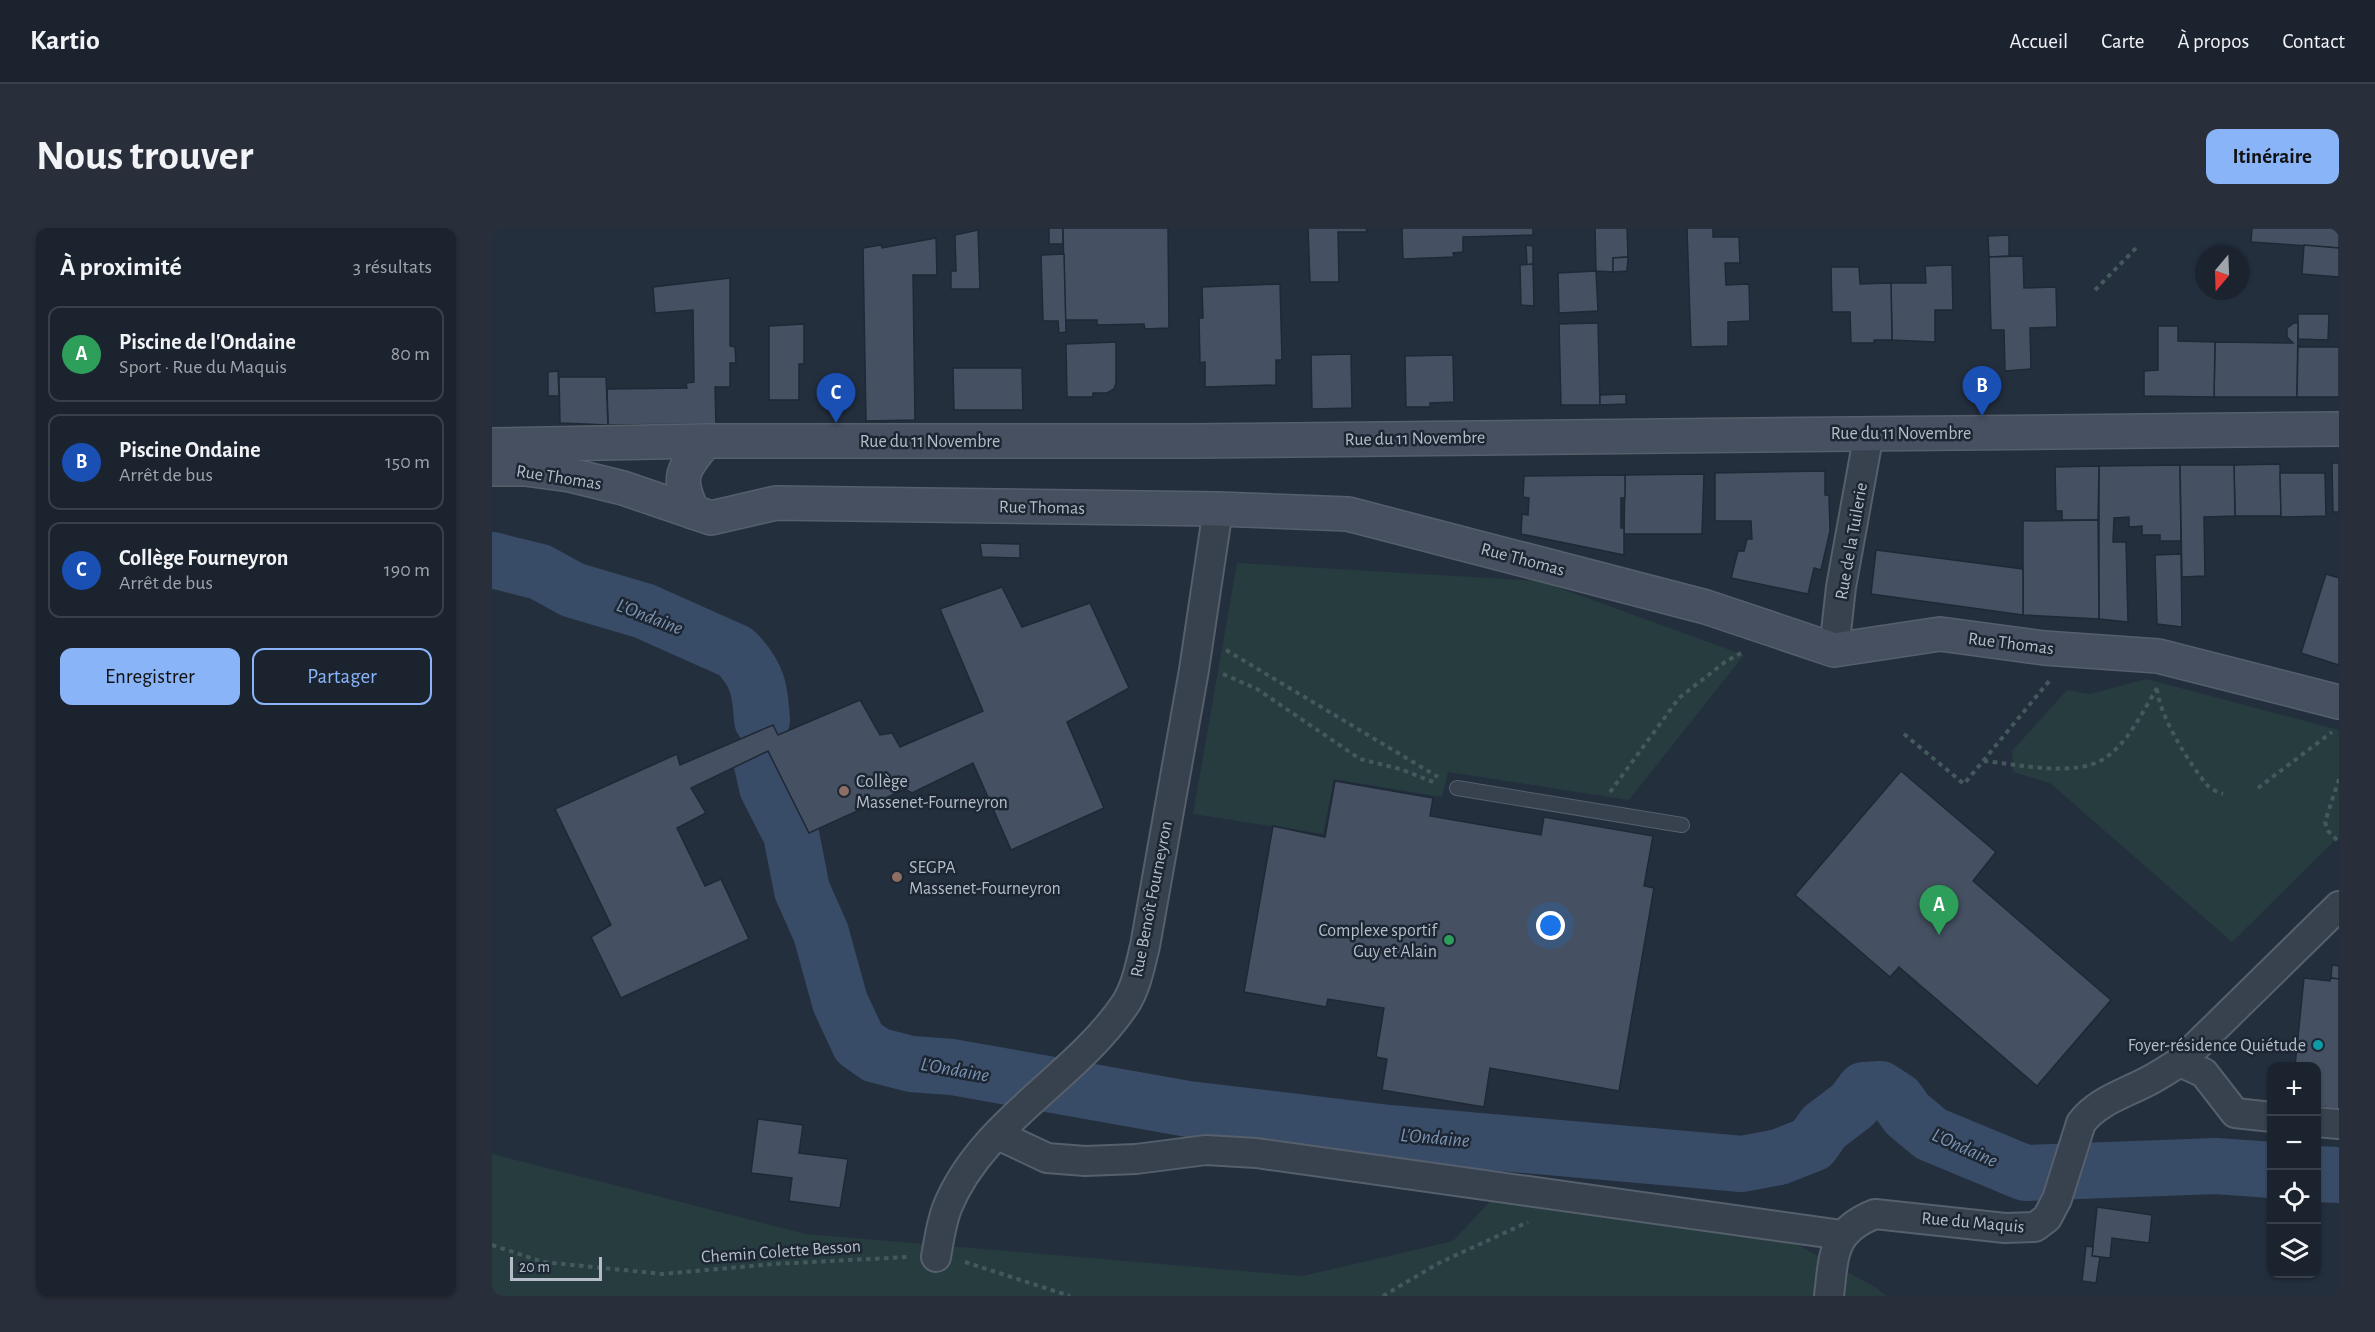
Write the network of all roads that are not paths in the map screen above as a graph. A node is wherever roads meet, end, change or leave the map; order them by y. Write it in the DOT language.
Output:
graph roads {
  1 [pos="2339,429"];
  2 [pos="1869,433"];
  3 [pos="706,441"];
  4 [pos="492,445"];
  5 [pos="492,469"];
  6 [pos="1218,509"];
  7 [pos="693,512"];
  8 [pos="1834,651"];
  9 [pos="2339,702"];
  10 [pos="1457,788"];
  11 [pos="1682,825"];
  12 [pos="2339,906"];
  13 [pos="2180,1062"];
  14 [pos="2267,1117"];
  15 [pos="2321,1122"];
  16 [pos="2339,1124"];
  17 [pos="998,1135"];
  18 [pos="1839,1245"];
  19 [pos="936,1257"];
  20 [pos="1828,1296"];
  1 -- 2 [label="main road, Rue du 11 Novembre"];
  2 -- 3 [label="main road, Rue du 11 Novembre"];
  2 -- 8 [label="street, Rue de la Tuilerie"];
  3 -- 4 [label="main road, Rue du 11 Novembre"];
  3 -- 7 [label="main road"];
  5 -- 7 [label="main road, Rue Thomas"];
  6 -- 7 [label="main road, Rue Thomas"];
  6 -- 8 [label="main road, Rue Thomas"];
  6 -- 17 [label="street, Rue Benoît Fourneyron"];
  8 -- 9 [label="main road, Rue Thomas"];
  10 -- 11 [label="lane"];
  12 -- 13 [label="street, Rue du Maquis"];
  13 -- 14 [label="street"];
  13 -- 18 [label="street, Rue du Maquis"];
  15 -- 16 [label="street"];
  17 -- 18 [label="street"];
  17 -- 19 [label="street, Rue Benoît Fourneyron"];
  18 -- 20 [label="street"];
}
